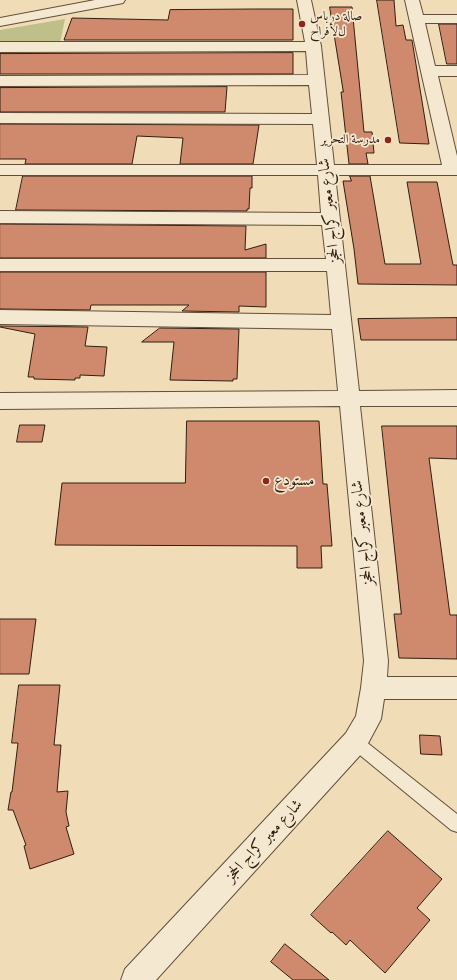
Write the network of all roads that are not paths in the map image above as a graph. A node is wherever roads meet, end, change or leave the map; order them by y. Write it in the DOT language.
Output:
graph roads {
  1 [pos="118,0"];
  2 [pos="304,0"];
  3 [pos="412,0"];
  4 [pos="416,19"];
  5 [pos="457,19"];
  6 [pos="0,22"];
  7 [pos="313,46"];
  8 [pos="0,47"];
  9 [pos="429,71"];
  10 [pos="457,71"];
  11 [pos="0,80"];
  12 [pos="316,80"];
  13 [pos="0,118"];
  14 [pos="320,119"];
  15 [pos="326,169"];
  16 [pos="0,170"];
  17 [pos="454,170"];
  18 [pos="0,216"];
  19 [pos="331,219"];
  20 [pos="335,264"];
  21 [pos="0,265"];
  22 [pos="0,316"];
  23 [pos="341,322"];
  24 [pos="349,398"];
  25 [pos="457,398"];
  26 [pos="0,401"];
  27 [pos="374,688"];
  28 [pos="457,688"];
  29 [pos="355,742"];
  30 [pos="457,824"];
  31 [pos="136,980"];
  1 -- 6 [label="street"];
  2 -- 7 [label="street, شارع معبر كراج الحجز"];
  3 -- 4 [label="street"];
  4 -- 5 [label="street"];
  4 -- 9 [label="street"];
  7 -- 8 [label="street"];
  7 -- 12 [label="street, شارع معبر كراج الحجز"];
  9 -- 10 [label="street"];
  9 -- 17 [label="street"];
  11 -- 12 [label="street"];
  12 -- 14 [label="street, شارع معبر كراج الحجز"];
  13 -- 14 [label="street"];
  14 -- 15 [label="street, شارع معبر كراج الحجز"];
  15 -- 16 [label="street"];
  15 -- 17 [label="street"];
  15 -- 19 [label="street, شارع معبر كراج الحجز"];
  18 -- 19 [label="street"];
  19 -- 20 [label="street, شارع معبر كراج الحجز"];
  20 -- 21 [label="street"];
  20 -- 23 [label="street, شارع معبر كراج الحجز"];
  22 -- 23 [label="street"];
  23 -- 24 [label="street, شارع معبر كراج الحجز"];
  24 -- 25 [label="street"];
  24 -- 26 [label="street"];
  24 -- 27 [label="street, شارع معبر كراج الحجز"];
  27 -- 28 [label="street"];
  27 -- 29 [label="street, شارع معبر كراج الحجز"];
  29 -- 30 [label="lane"];
  29 -- 31 [label="street, شارع معبر كراج الحجز"];
}
